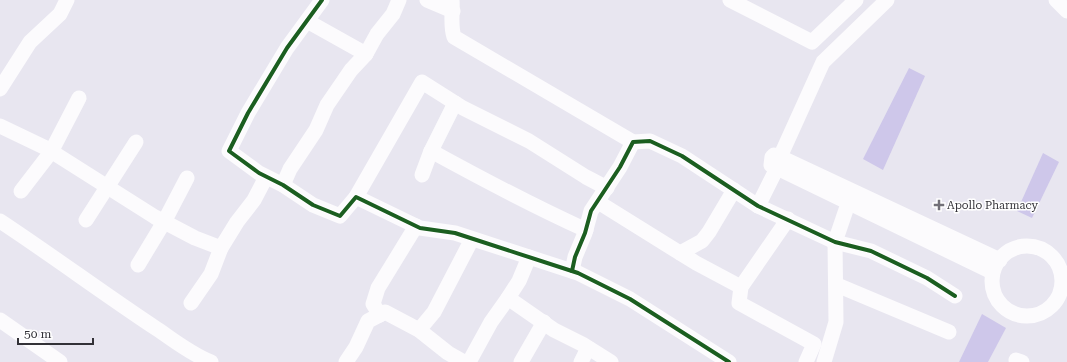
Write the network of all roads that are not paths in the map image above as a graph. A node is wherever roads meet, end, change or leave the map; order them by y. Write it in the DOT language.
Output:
graph roads {
  1 [pos="67,0"];
  2 [pos="322,0"];
  3 [pos="399,0"];
  4 [pos="427,0"];
  5 [pos="730,0"];
  6 [pos="856,0"];
  7 [pos="887,0"];
  8 [pos="1056,0"];
  9 [pos="452,6"];
  10 [pos="1067,11"];
  11 [pos="307,21"];
  12 [pos="366,54"];
  13 [pos="0,89"];
  14 [pos="80,98"];
  15 [pos="455,102"];
  16 [pos="0,126"];
  17 [pos="136,142"];
  18 [pos="633,142"];
  19 [pos="431,151"];
  20 [pos="51,152"];
  21 [pos="779,163"];
  22 [pos="422,174"];
  23 [pos="266,177"];
  24 [pos="187,178"];
  25 [pos="283,185"];
  26 [pos="107,187"];
  27 [pos="607,188"];
  28 [pos="734,190"];
  29 [pos="21,191"];
  30 [pos="850,196"];
  31 [pos="356,198"];
  32 [pos="598,202"];
  33 [pos="758,206"];
  34 [pos="788,219"];
  35 [pos="86,220"];
  36 [pos="0,221"];
  37 [pos="164,222"];
  38 [pos="416,226"];
  39 [pos="586,230"];
  40 [pos="472,239"];
  41 [pos="835,242"];
  42 [pos="222,248"];
  43 [pos="680,253"];
  44 [pos="529,257"];
  45 [pos="138,265"];
  46 [pos="996,266"];
  47 [pos="572,271"];
  48 [pos="1065,284"];
  49 [pos="837,285"];
  50 [pos="741,287"];
  51 [pos="955,296"];
  52 [pos="508,298"];
  53 [pos="1062,301"];
  54 [pos="191,303"];
  55 [pos="380,315"];
  56 [pos="0,320"];
  57 [pos="544,322"];
  58 [pos="420,330"];
  59 [pos="949,332"];
  60 [pos="830,342"];
  61 [pos="814,344"];
  62 [pos="588,348"];
  63 [pos="60,362"];
  64 [pos="211,362"];
  65 [pos="346,362"];
  66 [pos="464,362"];
  67 [pos="469,362"];
  68 [pos="521,362"];
  69 [pos="580,362"];
  70 [pos="611,362"];
  71 [pos="728,362"];
  72 [pos="806,362"];
  73 [pos="824,362"];
  1 -- 13 [label="street"];
  2 -- 11 [label="street"];
  3 -- 12 [label="street"];
  4 -- 9 [label="street"];
  5 -- 6 [label="street"];
  7 -- 21 [label="street"];
  8 -- 10 [label="street"];
  9 -- 18 [label="street"];
  11 -- 12 [label="street"];
  11 -- 23 [label="street"];
  12 -- 25 [label="street"];
  14 -- 20 [label="street"];
  15 -- 19 [label="street"];
  15 -- 27 [label="street"];
  15 -- 31 [label="street"];
  16 -- 20 [label="street"];
  17 -- 26 [label="street"];
  18 -- 27 [label="street"];
  18 -- 28 [label="street"];
  19 -- 22 [label="street"];
  19 -- 39 [label="street"];
  20 -- 26 [label="street"];
  20 -- 29 [label="street"];
  21 -- 30 [label="street"];
  21 -- 33 [label="street"];
  23 -- 25 [label="street"];
  23 -- 42 [label="street"];
  24 -- 37 [label="street"];
  25 -- 31 [label="street"];
  26 -- 35 [label="street"];
  26 -- 37 [label="street"];
  27 -- 32 [label="street"];
  28 -- 33 [label="street"];
  28 -- 43 [label="street"];
  30 -- 41 [label="street"];
  30 -- 46 [label="street"];
  31 -- 38 [label="street"];
  32 -- 39 [label="street"];
  32 -- 43 [label="street"];
  33 -- 34 [label="street"];
  34 -- 41 [label="street"];
  34 -- 50 [label="street"];
  36 -- 64 [label="street"];
  37 -- 42 [label="street"];
  37 -- 45 [label="street"];
  38 -- 40 [label="street"];
  38 -- 55 [label="street"];
  39 -- 47 [label="street"];
  40 -- 44 [label="street"];
  40 -- 58 [label="street"];
  41 -- 49 [label="street"];
  41 -- 51 [label="street"];
  42 -- 54 [label="street"];
  43 -- 50 [label="street"];
  44 -- 47 [label="street"];
  44 -- 52 [label="street"];
  46 -- 48 [label="street"];
  46 -- 53 [label="street"];
  47 -- 71 [label="street"];
  48 -- 53 [label="street"];
  49 -- 59 [label="street"];
  49 -- 60 [label="street"];
  50 -- 61 [label="street"];
  52 -- 57 [label="street"];
  52 -- 67 [label="street"];
  55 -- 58 [label="street"];
  55 -- 65 [label="street"];
  56 -- 63 [label="street"];
  57 -- 62 [label="street"];
  57 -- 68 [label="street"];
  58 -- 66 [label="street"];
  60 -- 61 [label="street"];
  60 -- 73 [label="street"];
  61 -- 72 [label="street"];
  62 -- 69 [label="street"];
  62 -- 70 [label="street"];
}
